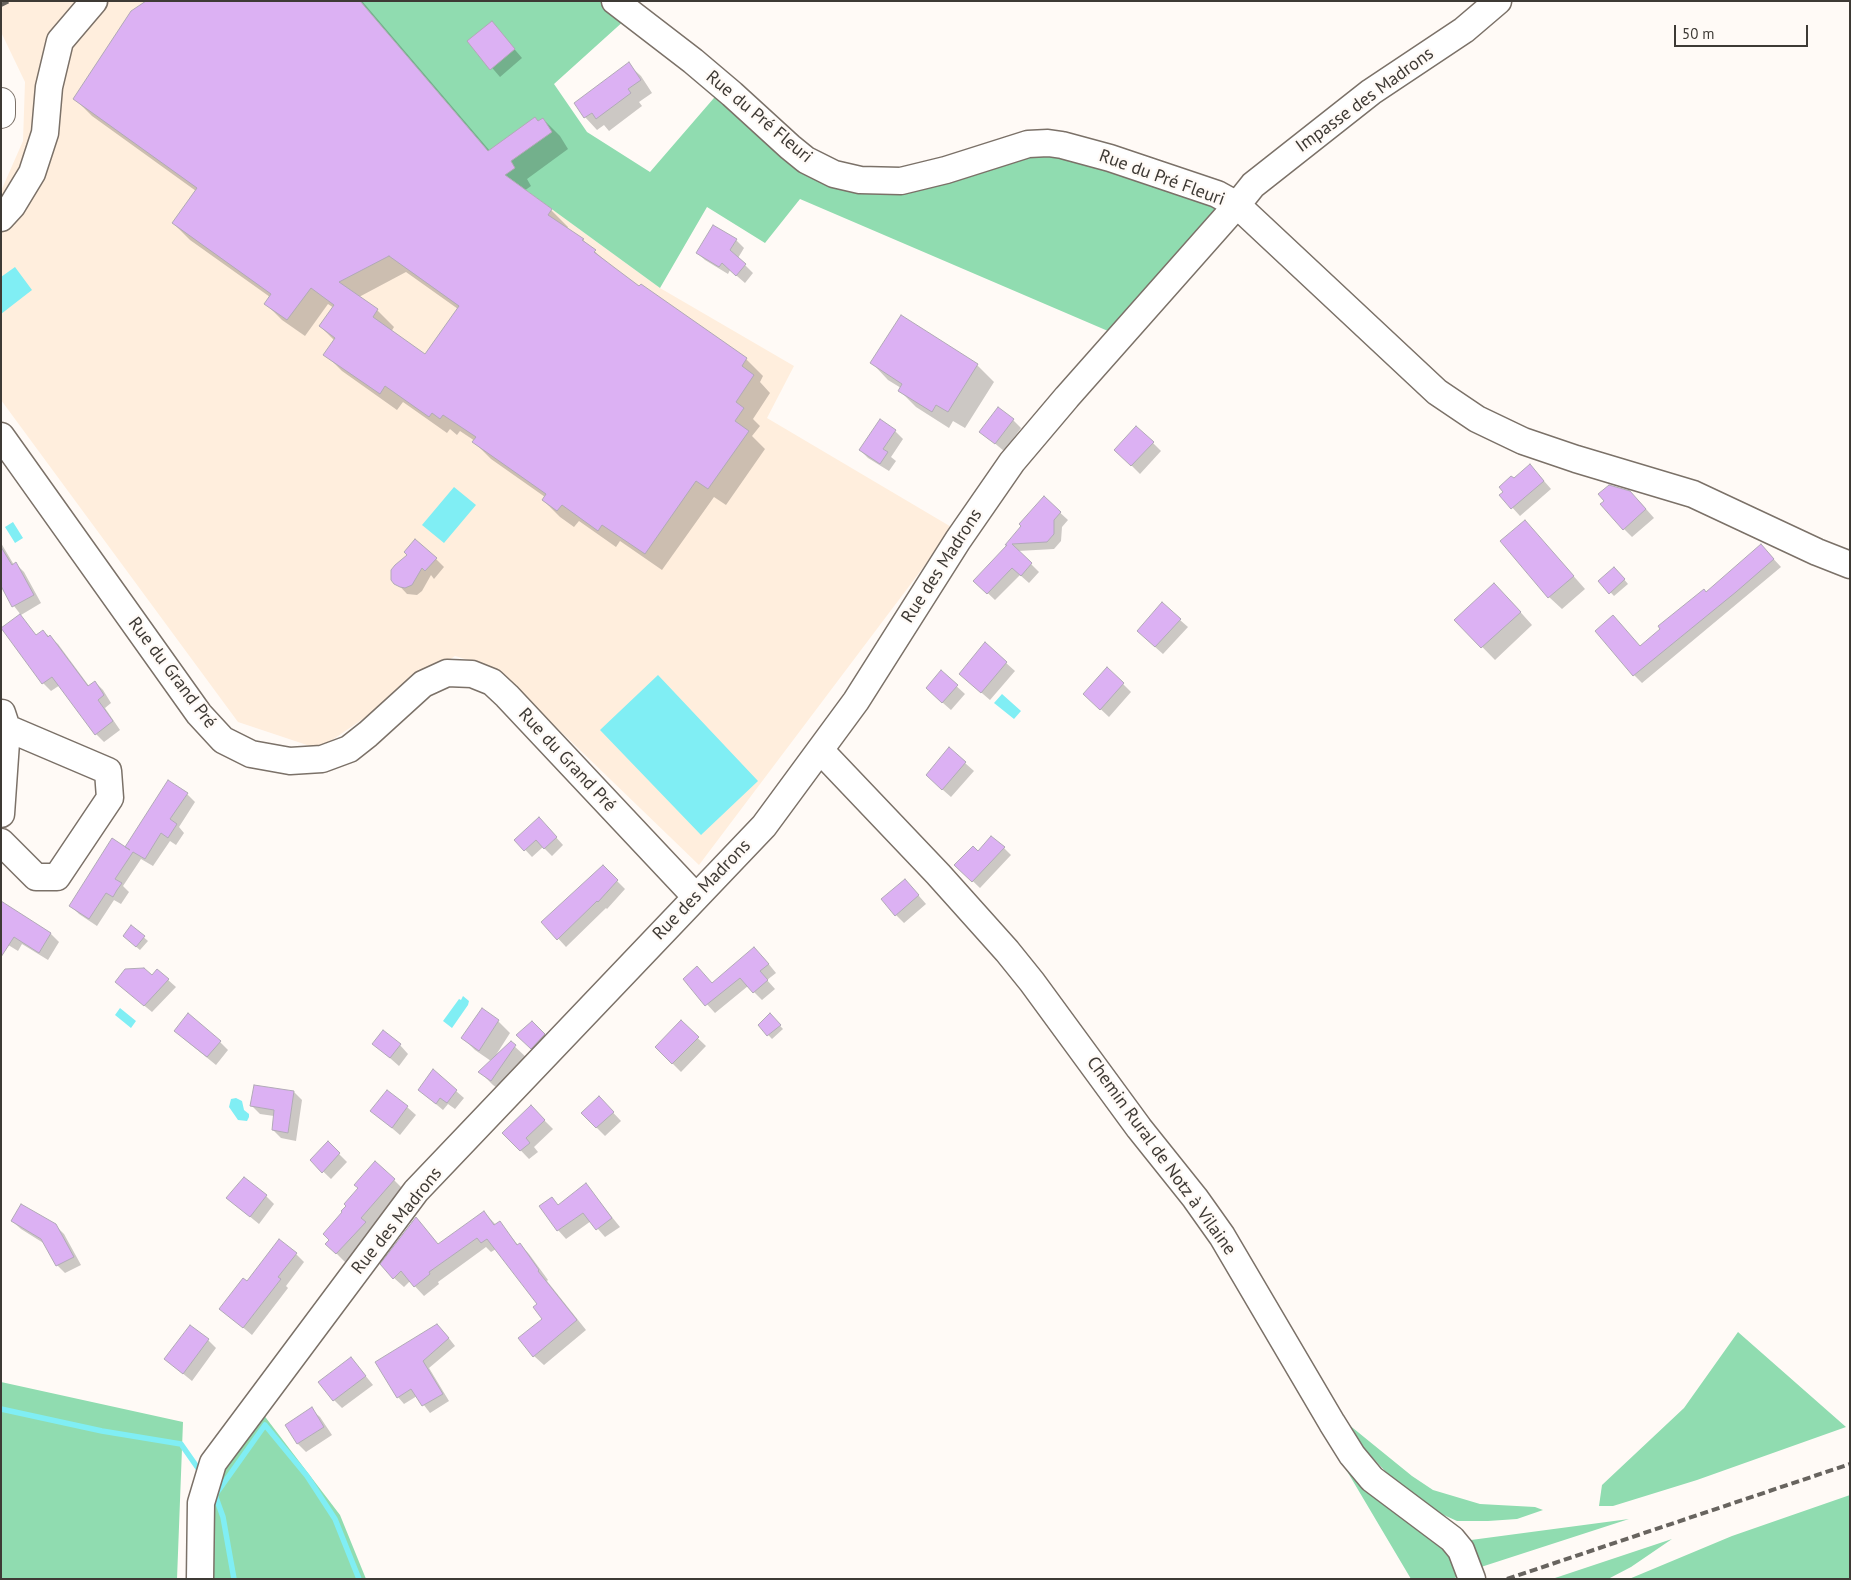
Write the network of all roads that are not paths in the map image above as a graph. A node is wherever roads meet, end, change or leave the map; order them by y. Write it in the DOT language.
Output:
graph roads {
  1 [pos="94,1"];
  2 [pos="615,1"];
  3 [pos="1498,1"];
  4 [pos="1,102"];
  5 [pos="1,114"];
  6 [pos="1237,205"];
  7 [pos="1,218"];
  8 [pos="1,436"];
  9 [pos="1850,565"];
  10 [pos="4,720"];
  11 [pos="820,750"];
  12 [pos="1,814"];
  13 [pos="1,842"];
  14 [pos="696,897"];
  15 [pos="1470,1573"];
  16 [pos="200,1579"];
  1 -- 7 [label="street"];
  2 -- 6 [label="street, Rue du Pré Fleuri"];
  3 -- 6 [label="street, Impasse des Madrons"];
  4 -- 5 [label="main road"];
  6 -- 9 [label="street, Rue du Pré Fleuri"];
  6 -- 11 [label="street, Rue des Madrons"];
  8 -- 14 [label="street, Rue du Grand Pré"];
  10 -- 12 [label="street"];
  10 -- 13 [label="street"];
  11 -- 14 [label="street, Rue des Madrons"];
  11 -- 15 [label="street, Chemin Rural de Notz à Vilaine"];
  14 -- 16 [label="street, Rue des Madrons"];
}
